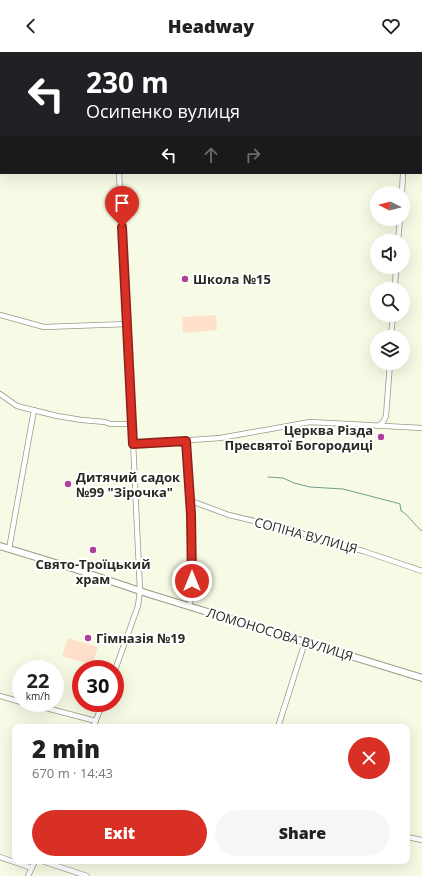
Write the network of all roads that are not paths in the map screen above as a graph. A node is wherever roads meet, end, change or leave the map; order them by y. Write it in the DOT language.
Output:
graph roads {
  1 [pos="119,174"];
  2 [pos="403,174"];
  3 [pos="402,186"];
  4 [pos="0,315"];
  5 [pos="128,324"];
  6 [pos="389,370"];
  7 [pos="0,394"];
  8 [pos="34,410"];
  9 [pos="132,424"];
  10 [pos="378,426"];
  11 [pos="422,428"];
  12 [pos="186,441"];
  13 [pos="133,444"];
  14 [pos="190,501"];
  15 [pos="0,546"];
  16 [pos="9,549"];
  17 [pos="422,571"];
  18 [pos="140,591"];
  19 [pos="189,606"];
  20 [pos="305,642"];
  21 [pos="119,660"];
  22 [pos="422,678"];
  23 [pos="0,696"];
  24 [pos="12,699"];
  25 [pos="62,712"];
  26 [pos="100,712"];
  27 [pos="96,721"];
  28 [pos="94,724"];
  29 [pos="279,724"];
  30 [pos="410,838"];
  31 [pos="422,840"];
  32 [pos="0,857"];
  33 [pos="12,861"];
  34 [pos="20,864"];
  35 [pos="34,864"];
  36 [pos="51,864"];
  37 [pos="32,868"];
  38 [pos="28,876"];
  39 [pos="87,876"];
  1 -- 5 [label="street"];
  2 -- 3 [label="street"];
  4 -- 5 [label="street"];
  5 -- 9 [label="street"];
  6 -- 10 [label="street"];
  7 -- 8 [label="street"];
  8 -- 9 [label="street"];
  8 -- 16 [label="street"];
  9 -- 13 [label="street"];
  10 -- 11 [label="street"];
  10 -- 12 [label="street"];
  12 -- 13 [label="street"];
  12 -- 14 [label="street"];
  13 -- 18 [label="street"];
  14 -- 17 [label="street, СОПІНА ВУЛИЦЯ"];
  14 -- 19 [label="street"];
  15 -- 16 [label="highway, ЛОМОНОСОВА ВУЛИЦЯ"];
  16 -- 18 [label="highway, ЛОМОНОСОВА ВУЛИЦЯ"];
  18 -- 19 [label="highway, ЛОМОНОСОВА ВУЛИЦЯ"];
  18 -- 21 [label="street"];
  19 -- 20 [label="highway, ЛОМОНОСОВА ВУЛИЦЯ"];
  20 -- 22 [label="highway, ЛОМОНОСОВА ВУЛИЦЯ"];
  20 -- 29 [label="street"];
  23 -- 24 [label="street"];
  25 -- 27 [label="street"];
  26 -- 27 [label="street"];
  27 -- 28 [label="street"];
  30 -- 31 [label="street"];
  32 -- 33 [label="street"];
  34 -- 37 [label="street"];
  35 -- 37 [label="street"];
  36 -- 39 [label="street"];
  37 -- 38 [label="street"];
}
